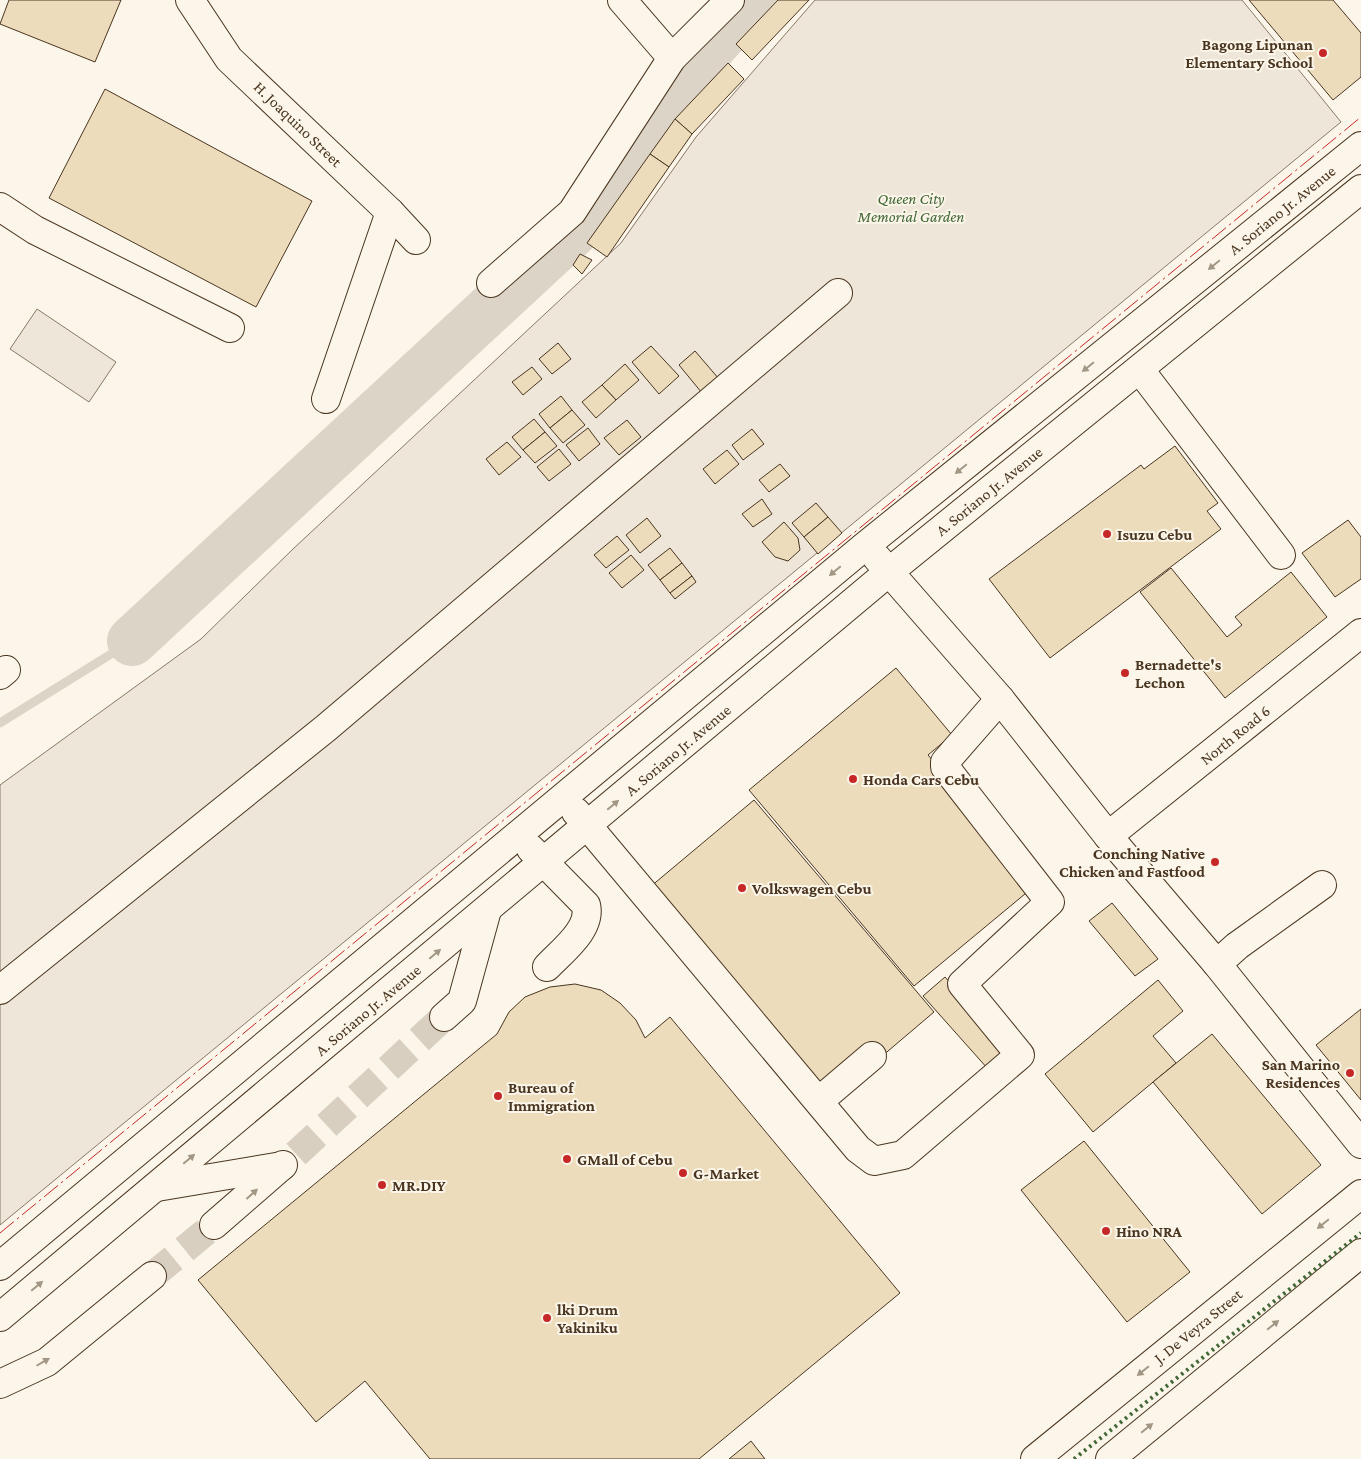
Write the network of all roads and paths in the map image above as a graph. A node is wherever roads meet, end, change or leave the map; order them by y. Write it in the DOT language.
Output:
graph roads {
  1 [pos="190,0"];
  2 [pos="622,0"];
  3 [pos="730,0"];
  4 [pos="672,58"];
  5 [pos="1361,146"];
  6 [pos="1361,189"];
  7 [pos="0,207"];
  8 [pos="390,212"];
  9 [pos="416,240"];
  10 [pos="491,283"];
  11 [pos="838,293"];
  12 [pos="230,328"];
  13 [pos="1140,370"];
  14 [pos="326,399"];
  15 [pos="866,546"];
  16 [pos="1280,556"];
  17 [pos="890,571"];
  18 [pos="1361,634"];
  19 [pos="1000,699"];
  20 [pos="564,797"];
  21 [pos="588,826"];
  22 [pos="518,835"];
  23 [pos="1108,836"];
  24 [pos="544,862"];
  25 [pos="1322,885"];
  26 [pos="487,910"];
  27 [pos="1217,964"];
  28 [pos="547,967"];
  29 [pos="0,990"];
  30 [pos="444,1017"];
  31 [pos="872,1056"];
  32 [pos="819,1101"];
  33 [pos="1361,1144"];
  34 [pos="155,1188"];
  35 [pos="1361,1194"];
  36 [pos="214,1225"];
  37 [pos="1361,1253"];
  38 [pos="0,1266"];
  39 [pos="152,1276"];
  40 [pos="0,1317"];
  41 [pos="0,1384"];
  42 [pos="1035,1459"];
  43 [pos="1110,1459"];
  1 -- 8 [label="street, H. Joaquino Street"];
  2 -- 4 [label="street"];
  3 -- 4 [label="street"];
  4 -- 10 [label="street"];
  5 -- 15 [label="street, A. Soriano Jr. Avenue, one-way"];
  6 -- 13 [label="street, A. Soriano Jr. Avenue"];
  7 -- 12 [label="street"];
  8 -- 9 [label="street, H. Joaquino Street"];
  8 -- 14 [label="street"];
  11 -- 29 [label="street"];
  13 -- 16 [label="street"];
  13 -- 17 [label="street, A. Soriano Jr. Avenue"];
  15 -- 17 [label="street"];
  15 -- 20 [label="street, A. Soriano Jr. Avenue, one-way"];
  17 -- 19 [label="street"];
  21 -- 17 [label="street, A. Soriano Jr. Avenue, one-way"];
  18 -- 23 [label="street, North Road 6"];
  19 -- 23 [label="street"];
  19 -- 32 [label="street"];
  20 -- 21 [label="street"];
  20 -- 22 [label="street, A. Soriano Jr. Avenue"];
  21 -- 24 [label="street, A. Soriano Jr. Avenue"];
  21 -- 32 [label="street"];
  22 -- 24 [label="street"];
  22 -- 38 [label="street, A. Soriano Jr. Avenue"];
  23 -- 27 [label="street"];
  24 -- 26 [label="street, A. Soriano Jr. Avenue"];
  24 -- 28 [label="street"];
  25 -- 27 [label="street"];
  26 -- 30 [label="street"];
  34 -- 26 [label="street, A. Soriano Jr. Avenue, one-way"];
  27 -- 33 [label="street"];
  31 -- 32 [label="street"];
  36 -- 34 [label="street, one-way"];
  40 -- 34 [label="street, A. Soriano Jr. Avenue, one-way"];
  35 -- 42 [label="street, J. De Veyra Street, one-way"];
  43 -- 37 [label="street, one-way"];
  41 -- 39 [label="street, one-way"];
}
